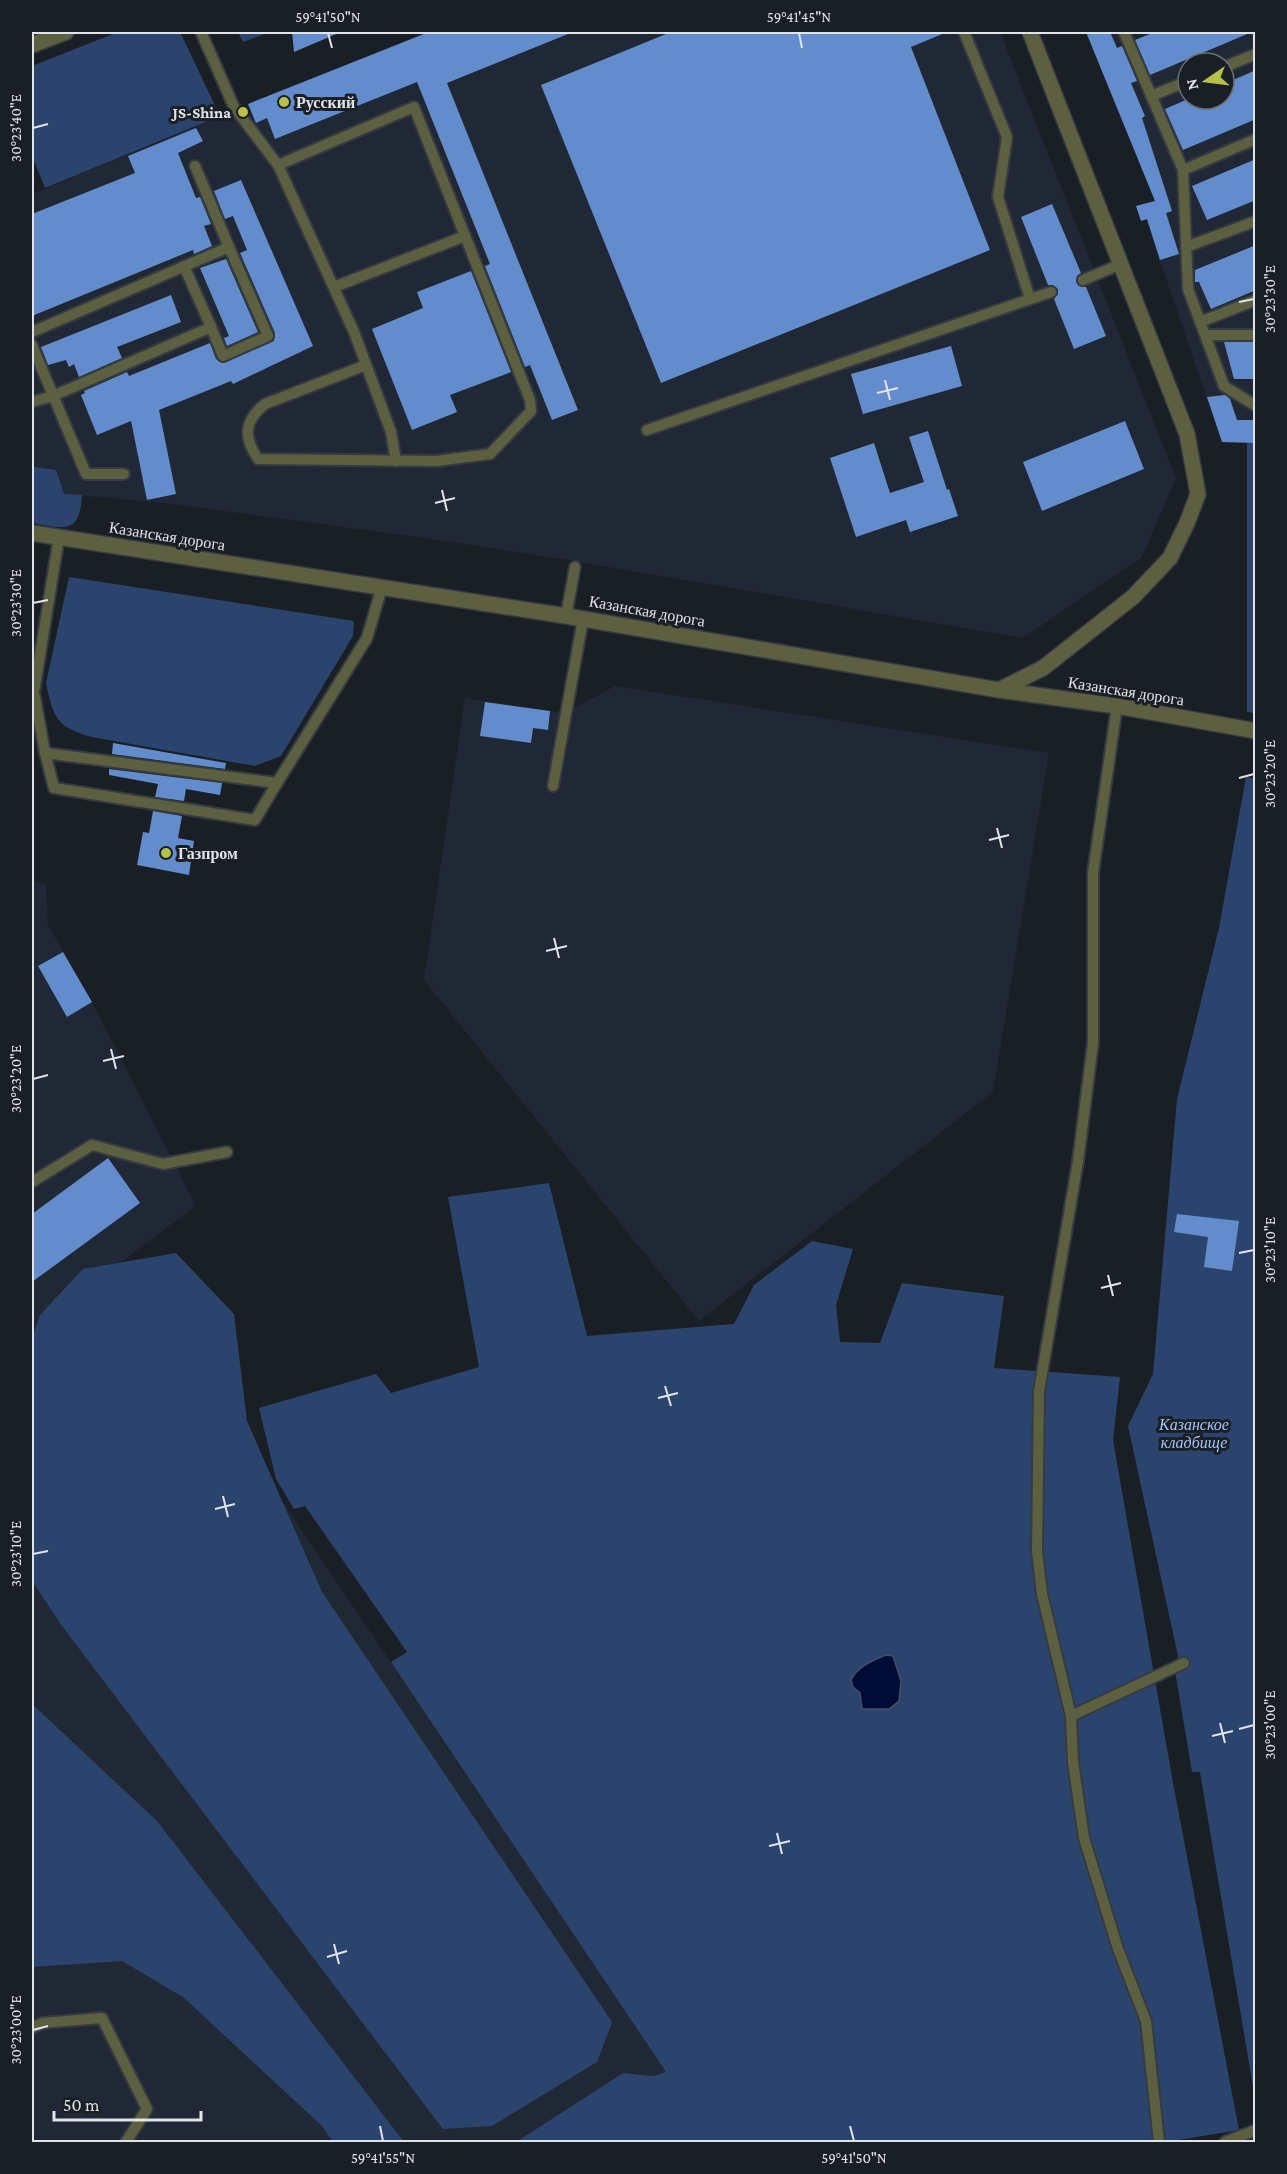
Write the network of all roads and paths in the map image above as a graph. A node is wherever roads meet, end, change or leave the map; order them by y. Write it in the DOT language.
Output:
graph roads {
  1 [pos="66,32"];
  2 [pos="201,32"];
  3 [pos="964,32"];
  4 [pos="1030,32"];
  5 [pos="1124,32"];
  6 [pos="32,45"];
  7 [pos="1256,54"];
  8 [pos="1236,62"];
  9 [pos="1176,86"];
  10 [pos="1151,96"];
  11 [pos="1256,139"];
  12 [pos="278,165"];
  13 [pos="195,166"];
  14 [pos="1183,170"];
  15 [pos="1256,221"];
  16 [pos="465,236"];
  17 [pos="230,247"];
  18 [pos="1186,247"];
  19 [pos="1120,264"];
  20 [pos="184,266"];
  21 [pos="1083,280"];
  22 [pos="334,287"];
  23 [pos="1051,292"];
  24 [pos="1030,299"];
  25 [pos="1254,301"];
  26 [pos="1256,313"];
  27 [pos="1200,322"];
  28 [pos="211,327"];
  29 [pos="32,332"];
  30 [pos="1206,335"];
  31 [pos="1256,335"];
  32 [pos="32,345"];
  33 [pos="366,364"];
  34 [pos="52,396"];
  35 [pos="32,402"];
  36 [pos="1256,406"];
  37 [pos="647,430"];
  38 [pos="396,461"];
  39 [pos="124,474"];
  40 [pos="32,533"];
  41 [pos="59,537"];
  42 [pos="575,567"];
  43 [pos="382,587"];
  44 [pos="566,616"];
  45 [pos="583,619"];
  46 [pos="999,690"];
  47 [pos="1117,706"];
  48 [pos="1256,731"];
  49 [pos="45,753"];
  50 [pos="277,783"];
  51 [pos="554,786"];
  52 [pos="227,1152"];
  53 [pos="32,1182"];
  54 [pos="1184,1663"];
  55 [pos="1071,1716"];
  56 [pos="32,2028"];
  57 [pos="1256,2130"];
  58 [pos="126,2142"];
  59 [pos="1159,2142"];
  60 [pos="1225,2142"];
  1 -- 6 [label="street"];
  2 -- 12 [label="lane"];
  3 -- 24 [label="lane"];
  4 -- 19 [label="street"];
  5 -- 10 [label="lane"];
  7 -- 8 [label="lane"];
  9 -- 10 [label="lane"];
  10 -- 14 [label="lane"];
  11 -- 14 [label="lane"];
  12 -- 16 [label="lane"];
  12 -- 22 [label="lane"];
  13 -- 17 [label="lane"];
  14 -- 18 [label="lane"];
  15 -- 18 [label="lane"];
  16 -- 22 [label="lane"];
  16 -- 38 [label="lane"];
  17 -- 20 [label="lane"];
  17 -- 28 [label="lane"];
  18 -- 27 [label="lane"];
  19 -- 21 [label="lane"];
  19 -- 46 [label="street"];
  20 -- 28 [label="lane"];
  20 -- 29 [label="lane"];
  22 -- 33 [label="lane"];
  23 -- 24 [label="lane"];
  24 -- 37 [label="lane"];
  25 -- 26 [label="lane"];
  25 -- 27 [label="lane"];
  27 -- 30 [label="lane"];
  28 -- 34 [label="lane"];
  30 -- 31 [label="lane"];
  30 -- 36 [label="lane"];
  32 -- 34 [label="lane"];
  33 -- 38 [label="lane"];
  33 -- 38 [label="lane"];
  34 -- 35 [label="lane"];
  34 -- 39 [label="lane"];
  40 -- 41 [label="street, Казанская дорога"];
  41 -- 43 [label="street, Казанская дорога"];
  41 -- 49 [label="lane"];
  42 -- 44 [label="lane"];
  43 -- 44 [label="street, Казанская дорога"];
  43 -- 50 [label="lane"];
  44 -- 45 [label="street, Казанская дорога"];
  45 -- 46 [label="street, Казанская дорога"];
  45 -- 51 [label="lane"];
  46 -- 47 [label="street, Казанская дорога"];
  47 -- 48 [label="street, Казанская дорога"];
  47 -- 55 [label="lane"];
  49 -- 50 [label="lane"];
  49 -- 50 [label="lane"];
  52 -- 53 [label="lane"];
  54 -- 55 [label="lane"];
  55 -- 59 [label="lane"];
  56 -- 58 [label="lane"];
  57 -- 60 [label="lane"];
}
